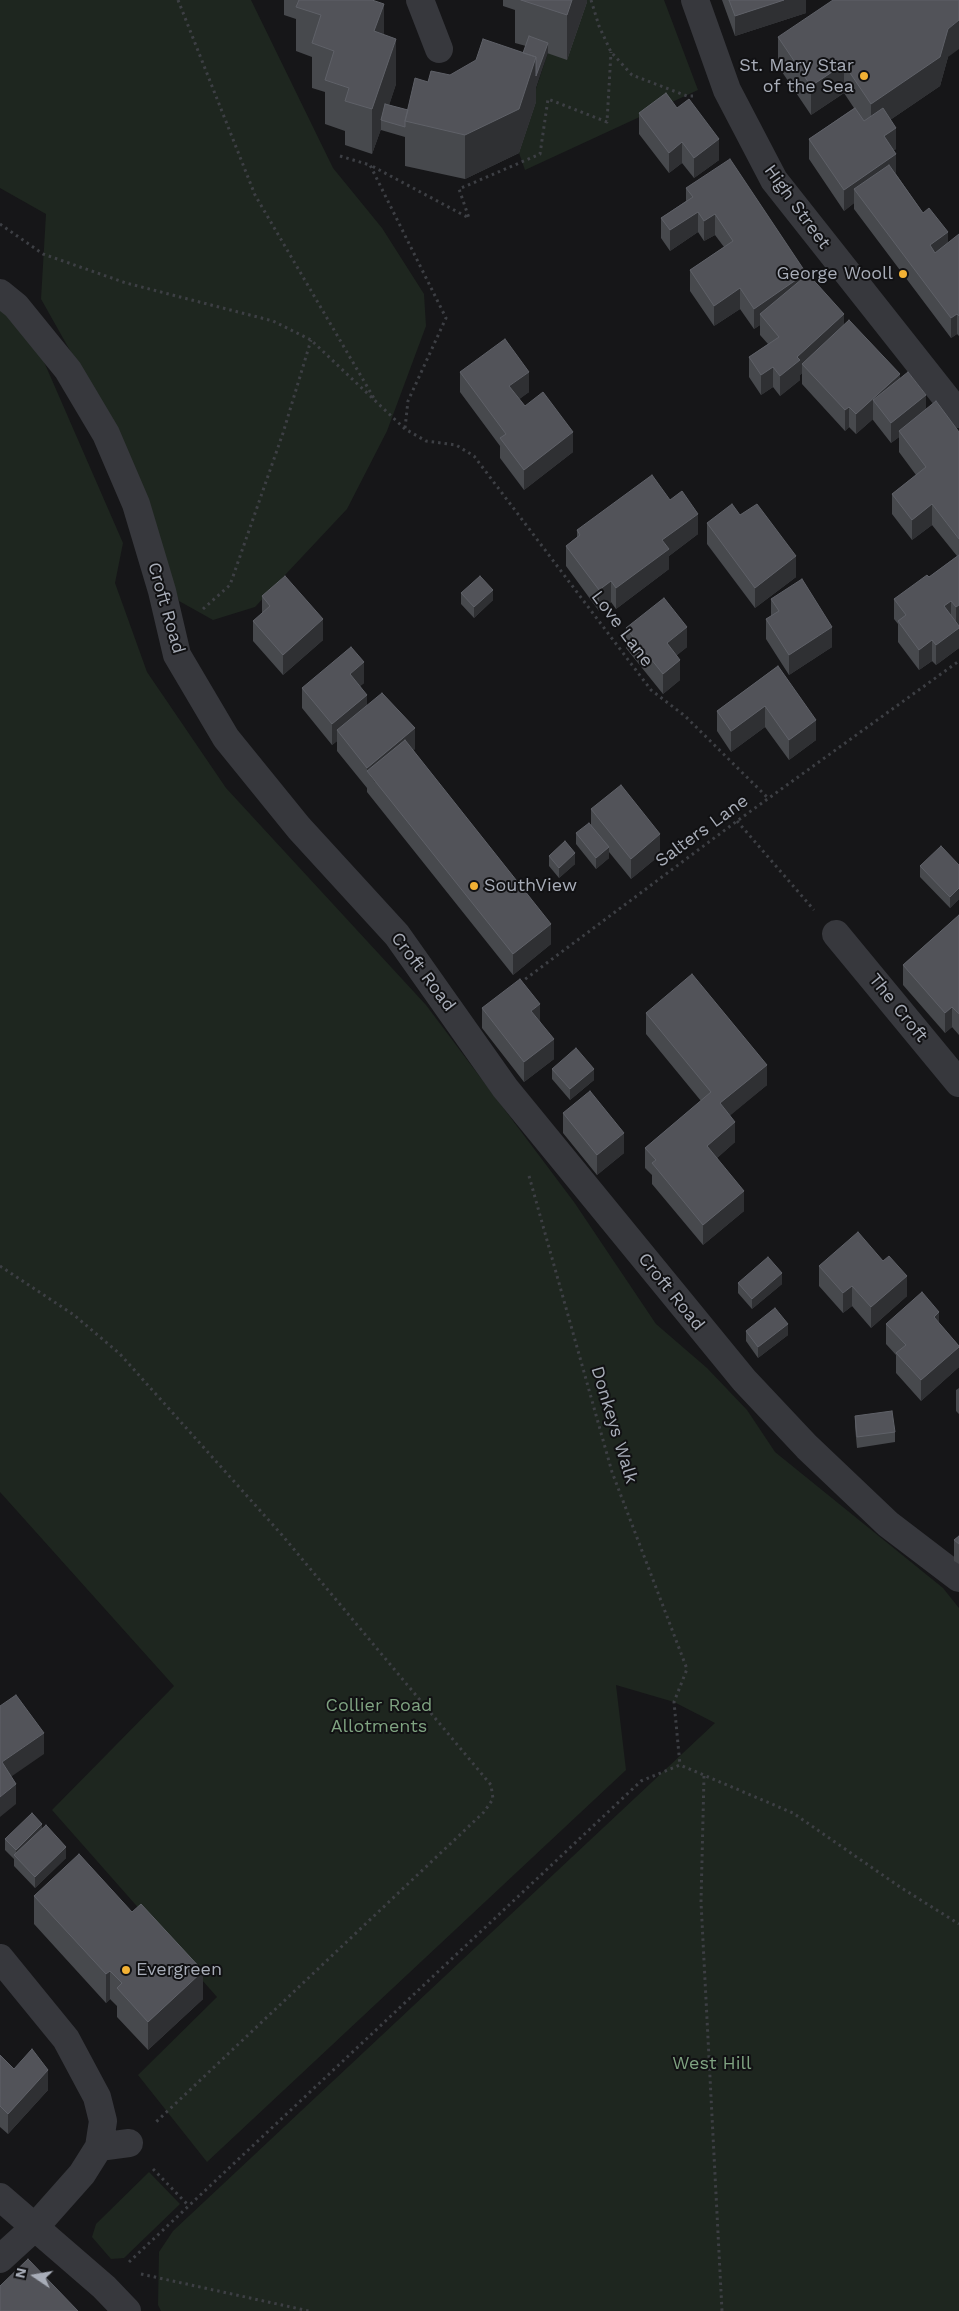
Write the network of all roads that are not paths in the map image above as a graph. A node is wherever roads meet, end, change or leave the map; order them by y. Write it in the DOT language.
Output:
graph roads {
  1 [pos="420,0"];
  2 [pos="695,0"];
  3 [pos="439,49"];
  4 [pos="0,293"];
  5 [pos="959,414"];
  6 [pos="836,934"];
  7 [pos="959,1083"];
  8 [pos="959,1578"];
  9 [pos="0,1958"];
  10 [pos="129,2143"];
  11 [pos="99,2146"];
  12 [pos="0,2197"];
  13 [pos="35,2227"];
  14 [pos="0,2259"];
  15 [pos="127,2311"];
  1 -- 3 [label="street"];
  2 -- 5 [label="street, High Street"];
  4 -- 8 [label="street, Croft Road"];
  6 -- 7 [label="street, The Croft"];
  9 -- 11 [label="street"];
  10 -- 11 [label="street"];
  11 -- 13 [label="street"];
  12 -- 13 [label="street"];
  13 -- 14 [label="street"];
  13 -- 15 [label="street"];
}
